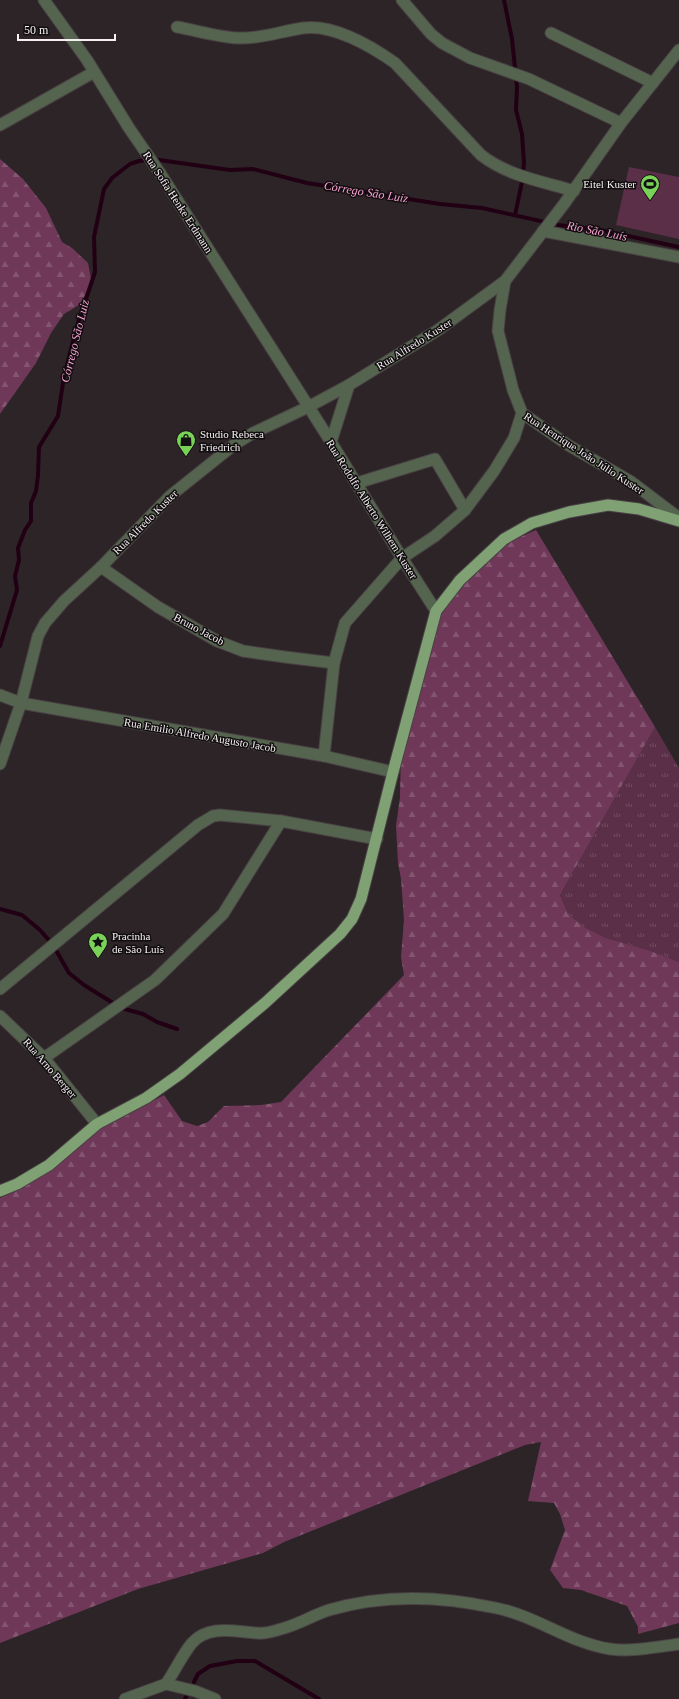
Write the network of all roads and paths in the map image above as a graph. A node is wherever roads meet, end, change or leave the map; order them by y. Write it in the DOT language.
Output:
graph roads {
  1 [pos="44,0"];
  2 [pos="402,0"];
  3 [pos="177,27"];
  4 [pos="551,33"];
  5 [pos="679,50"];
  6 [pos="94,72"];
  7 [pos="653,83"];
  8 [pos="621,123"];
  9 [pos="0,125"];
  10 [pos="574,191"];
  11 [pos="544,230"];
  12 [pos="679,257"];
  13 [pos="505,281"];
  14 [pos="349,385"];
  15 [pos="308,407"];
  16 [pos="522,413"];
  17 [pos="331,442"];
  18 [pos="357,483"];
  19 [pos="465,510"];
  20 [pos="679,520"];
  21 [pos="402,558"];
  22 [pos="101,567"];
  23 [pos="436,611"];
  24 [pos="334,663"];
  25 [pos="4,696"];
  26 [pos="20,703"];
  27 [pos="324,756"];
  28 [pos="0,764"];
  29 [pos="393,772"];
  30 [pos="281,821"];
  31 [pos="377,839"];
  32 [pos="0,988"];
  33 [pos="0,1016"];
  34 [pos="44,1058"];
  35 [pos="97,1124"];
  36 [pos="0,1191"];
  37 [pos="679,1644"];
  38 [pos="166,1684"];
  39 [pos="125,1699"];
  40 [pos="215,1699"];
  1 -- 6 [label="street, Rua Sofia Henke Erdmann"];
  2 -- 8 [label="street"];
  3 -- 10 [label="street"];
  4 -- 7 [label="street"];
  5 -- 7 [label="street, Rua Henrique João Júlio Kuster"];
  6 -- 9 [label="street"];
  6 -- 15 [label="street, Rua Sofia Henke Erdmann"];
  7 -- 8 [label="street, Rua Henrique João Júlio Kuster"];
  8 -- 10 [label="street, Rua Henrique João Júlio Kuster"];
  10 -- 11 [label="street, Rua Henrique João Júlio Kuster"];
  11 -- 12 [label="street"];
  11 -- 13 [label="street, Rua Henrique João Júlio Kuster"];
  13 -- 14 [label="street, Rua Alfredo Kuster"];
  13 -- 16 [label="street, Rua Henrique João Júlio Kuster"];
  14 -- 15 [label="street, Rua Alfredo Kuster"];
  14 -- 17 [label="street"];
  15 -- 17 [label="street, Rua Rodolfo Alberto Wilhem Kuster"];
  15 -- 22 [label="street, Rua Alfredo Kuster"];
  16 -- 19 [label="street"];
  16 -- 20 [label="street, Rua Henrique João Júlio Kuster"];
  17 -- 18 [label="street, Rua Rodolfo Alberto Wilhem Kuster"];
  18 -- 19 [label="street"];
  18 -- 21 [label="street, Rua Rodolfo Alberto Wilhem Kuster"];
  19 -- 21 [label="street"];
  20 -- 23 [label="main road"];
  21 -- 23 [label="street, Rua Rodolfo Alberto Wilhem Kuster"];
  21 -- 24 [label="street"];
  22 -- 24 [label="street, Bruno Jacob"];
  22 -- 26 [label="street, Rua Alfredo Kuster"];
  23 -- 29 [label="main road"];
  24 -- 27 [label="street"];
  25 -- 26 [label="street, Rua Emilio Alfredo Augusto Jacob"];
  26 -- 27 [label="street, Rua Emilio Alfredo Augusto Jacob"];
  26 -- 28 [label="street, Rua Alfredo Kuster"];
  27 -- 29 [label="street, Rua Emilio Alfredo Augusto Jacob"];
  29 -- 31 [label="main road"];
  30 -- 31 [label="street"];
  30 -- 32 [label="street"];
  30 -- 34 [label="street"];
  31 -- 35 [label="main road"];
  33 -- 34 [label="street, Rua Arno Berger"];
  34 -- 35 [label="street, Rua Arno Berger"];
  35 -- 36 [label="main road"];
  37 -- 38 [label="street"];
  38 -- 39 [label="street"];
  38 -- 40 [label="street"];
}
